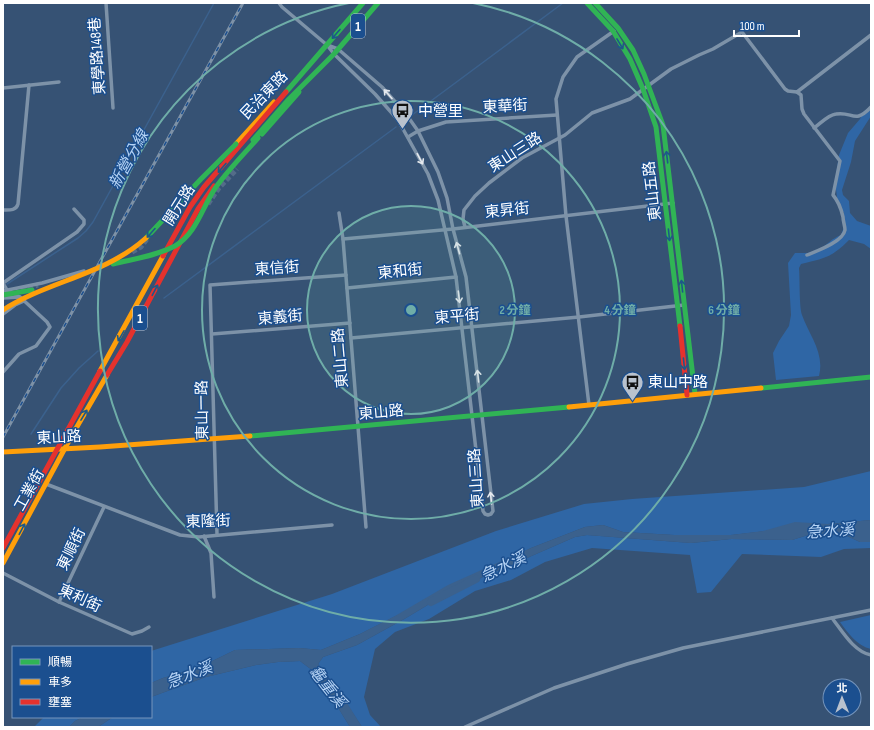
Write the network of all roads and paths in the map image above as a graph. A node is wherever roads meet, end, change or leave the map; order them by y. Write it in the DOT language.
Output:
graph roads {
  1 [pos="106,3"];
  2 [pos="279,3"];
  3 [pos="363,3"];
  4 [pos="378,3"];
  5 [pos="587,3"];
  6 [pos="595,3"];
  7 [pos="618,28"];
  8 [pos="613,31"];
  9 [pos="871,35"];
  10 [pos="327,45"];
  11 [pos="338,49"];
  12 [pos="334,54"];
  13 [pos="311,64"];
  14 [pos="320,69"];
  15 [pos="59,82"];
  16 [pos="29,85"];
  17 [pos="649,85"];
  18 [pos="3,88"];
  19 [pos="643,89"];
  20 [pos="797,92"];
  21 [pos="113,108"];
  22 [pos="871,108"];
  23 [pos="558,116"];
  24 [pos="814,128"];
  25 [pos="418,131"];
  26 [pos="408,137"];
  27 [pos="560,137"];
  28 [pos="185,192"];
  29 [pos="181,201"];
  30 [pos="673,203"];
  31 [pos="666,204"];
  32 [pos="74,209"];
  33 [pos="3,210"];
  34 [pos="339,212"];
  35 [pos="566,216"];
  36 [pos="465,227"];
  37 [pos="445,229"];
  38 [pos="453,229"];
  39 [pos="344,239"];
  40 [pos="807,255"];
  41 [pos="102,266"];
  42 [pos="84,271"];
  43 [pos="346,275"];
  44 [pos="456,277"];
  45 [pos="3,283"];
  46 [pos="210,285"];
  47 [pos="47,287"];
  48 [pos="347,288"];
  49 [pos="5,290"];
  50 [pos="3,295"];
  51 [pos="20,297"];
  52 [pos="3,298"];
  53 [pos="24,301"];
  54 [pos="684,305"];
  55 [pos="677,306"];
  56 [pos="3,310"];
  57 [pos="3,314"];
  58 [pos="578,317"];
  59 [pos="350,323"];
  60 [pos="471,326"];
  61 [pos="462,327"];
  62 [pos="212,334"];
  63 [pos="351,338"];
  64 [pos="3,372"];
  65 [pos="871,377"];
  66 [pos="695,394"];
  67 [pos="687,395"];
  68 [pos="589,405"];
  69 [pos="482,415"];
  70 [pos="472,416"];
  71 [pos="358,426"];
  72 [pos="214,439"];
  73 [pos="57,449"];
  74 [pos="65,449"];
  75 [pos="3,452"];
  76 [pos="46,484"];
  77 [pos="104,507"];
  78 [pos="332,525"];
  79 [pos="366,526"];
  80 [pos="217,534"];
  81 [pos="204,536"];
  82 [pos="3,548"];
  83 [pos="3,563"];
  84 [pos="3,573"];
  85 [pos="214,597"];
  86 [pos="59,602"];
  87 [pos="871,610"];
  88 [pos="832,618"];
  89 [pos="149,627"];
  90 [pos="871,655"];
  91 [pos="465,727"];
  1 -- 21 [label="street, 東學路148巷"];
  2 -- 10 [label="street"];
  3 -- 10 [label="street, 開元路 / 1, one-way"];
  4 -- 11 [label="street, 開元路 / 1"];
  5 -- 8 [label="street, 東山五路"];
  6 -- 7 [label="street, 東山五路"];
  7 -- 8 [label="street"];
  7 -- 17 [label="street, 東山五路"];
  8 -- 19 [label="street, 東山五路, one-way"];
  8 -- 23 [label="street"];
  9 -- 20 [label="street"];
  10 -- 11 [label="street, 東山三路"];
  10 -- 12 [label="street, 東山三路"];
  10 -- 13 [label="street, 開元路 / 1"];
  11 -- 12 [label="street, 開元路 / 1"];
  25 -- 11 [label="street, 東山三路, one-way"];
  12 -- 14 [label="street, 開元路 / 1"];
  12 -- 26 [label="street, 東山三路"];
  13 -- 41 [label="street, 民治東路, one-way, bridge"];
  13 -- 73 [label="street, 開元路 / 1, one-way"];
  14 -- 41 [label="street, 開元路, bridge"];
  74 -- 14 [label="street, 開元路 / 1, one-way"];
  15 -- 16 [label="street"];
  16 -- 18 [label="street"];
  16 -- 33 [label="street"];
  17 -- 19 [label="street, 東山三路"];
  17 -- 20 [label="street, 東山三路"];
  30 -- 17 [label="street, 東山五路, one-way"];
  19 -- 27 [label="street, 東山三路"];
  19 -- 31 [label="street, 東山五路"];
  20 -- 24 [label="street"];
  22 -- 24 [label="street"];
  23 -- 25 [label="street, 東華街"];
  23 -- 27 [label="street"];
  24 -- 40 [label="street"];
  25 -- 26 [label="street, 東華街"];
  25 -- 38 [label="street, 東山三路"];
  26 -- 37 [label="street, 東山三路, one-way"];
  27 -- 35 [label="street"];
  27 -- 36 [label="street, 東山三路"];
  28 -- 29 [label="street"];
  30 -- 31 [label="street, 東昇街"];
  54 -- 30 [label="street, 東山五路, one-way"];
  31 -- 35 [label="street, 東昇街"];
  31 -- 55 [label="street, 東山五路, one-way"];
  32 -- 45 [label="street"];
  34 -- 39 [label="street, 東山二路"];
  35 -- 36 [label="street, 東昇街"];
  35 -- 58 [label="street"];
  36 -- 38 [label="street, 東昇街"];
  37 -- 38 [label="street, 東昇街"];
  37 -- 39 [label="street, 東昇街"];
  37 -- 44 [label="street, 東山三路"];
  60 -- 38 [label="street, 東山三路, one-way"];
  39 -- 43 [label="street, 東山二路"];
  41 -- 47 [label="street, bridge"];
  42 -- 49 [label="street"];
  43 -- 46 [label="street, 東信街"];
  43 -- 48 [label="street, 東山二路"];
  44 -- 48 [label="street, 東和街"];
  44 -- 61 [label="street, 東山三路, one-way"];
  45 -- 49 [label="street"];
  46 -- 62 [label="street, 東山一路"];
  47 -- 50 [label="street, bridge"];
  47 -- 56 [label="street, bridge"];
  48 -- 59 [label="street, 東山二路"];
  49 -- 51 [label="street"];
  51 -- 52 [label="street"];
  51 -- 53 [label="street"];
  53 -- 57 [label="street"];
  53 -- 64 [label="street"];
  54 -- 55 [label="street, 東平街"];
  54 -- 66 [label="street, 東山五路"];
  55 -- 58 [label="street, 東平街"];
  55 -- 67 [label="street, 東山五路, one-way"];
  58 -- 60 [label="street, 東平街"];
  58 -- 68 [label="street"];
  59 -- 62 [label="street, 東義街"];
  59 -- 63 [label="street, 東山二路"];
  60 -- 61 [label="street, 東平街"];
  69 -- 60 [label="street, 東山三路, one-way"];
  61 -- 63 [label="street, 東平街"];
  61 -- 70 [label="street, 東山三路"];
  62 -- 72 [label="street, 東山一路"];
  63 -- 71 [label="street, 東山二路"];
  65 -- 66 [label="street, 東山路"];
  66 -- 67 [label="street, 東山路"];
  67 -- 68 [label="street, 東山路"];
  68 -- 69 [label="street, 東山路"];
  69 -- 70 [label="street, 東山路"];
  70 -- 69 [label="street, 東山三路, one-way"];
  70 -- 71 [label="street, 東山路"];
  71 -- 72 [label="street, 東山路"];
  71 -- 79 [label="street, 東山二路"];
  72 -- 74 [label="street, 東山路"];
  72 -- 80 [label="street, 東山一路"];
  73 -- 74 [label="street, 東山路"];
  73 -- 75 [label="street, 東山路"];
  73 -- 82 [label="street, 工業街 / 1"];
  74 -- 76 [label="street, 工業街 / 1"];
  76 -- 77 [label="street, 東隆街"];
  83 -- 76 [label="street, 工業街 / 1, one-way"];
  77 -- 81 [label="street, 東隆街"];
  77 -- 86 [label="street, 東順街"];
  78 -- 80 [label="street, 東隆街"];
  80 -- 81 [label="street, 東隆街"];
  81 -- 85 [label="street"];
  84 -- 86 [label="street, 東利街"];
  86 -- 89 [label="street, 東利街"];
  87 -- 88 [label="street"];
  88 -- 90 [label="street"];
  88 -- 91 [label="street"];
}
